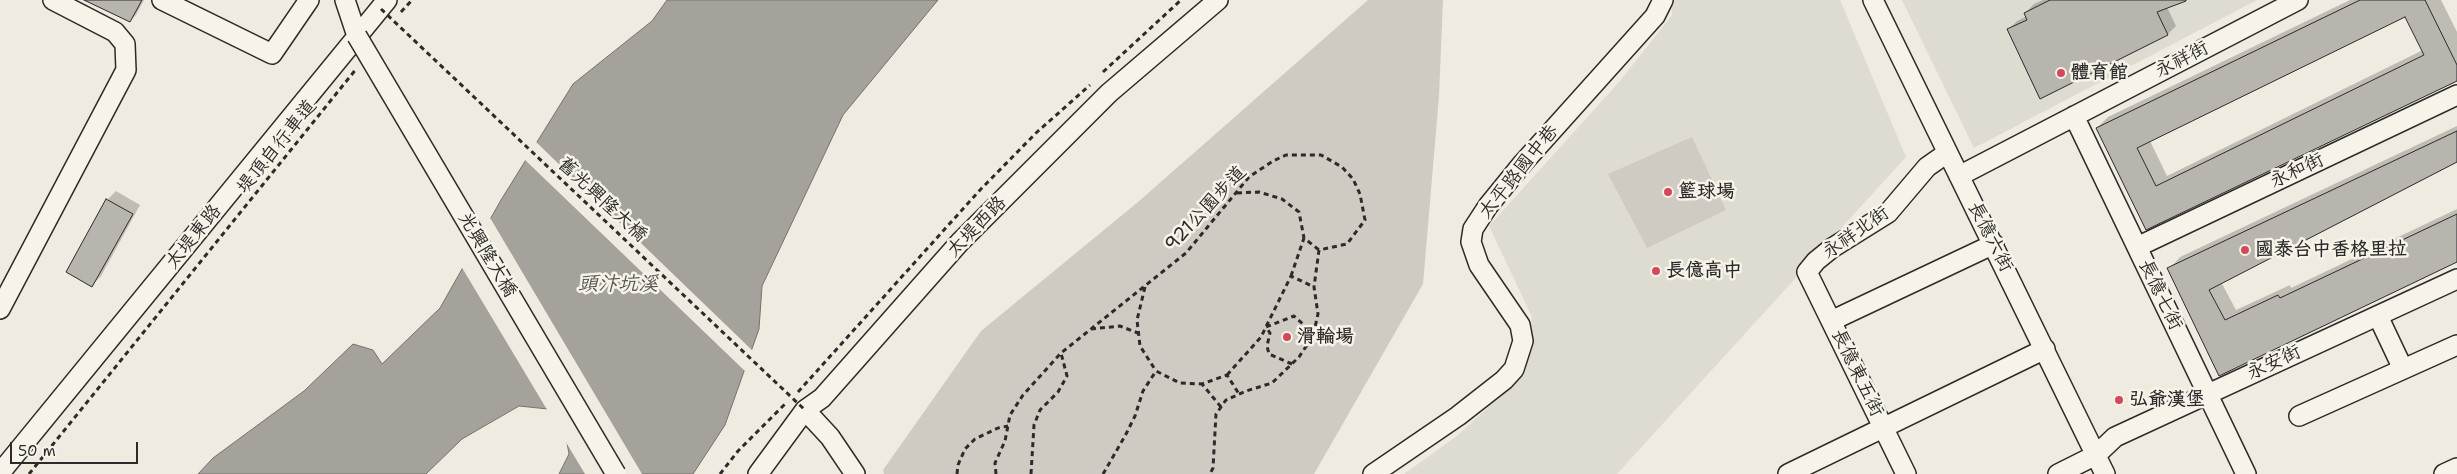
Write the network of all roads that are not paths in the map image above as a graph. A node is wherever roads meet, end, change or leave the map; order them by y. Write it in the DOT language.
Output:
graph roads {
  1 [pos="52,0"];
  2 [pos="162,0"];
  3 [pos="309,0"];
  4 [pos="344,0"];
  5 [pos="1218,0"];
  6 [pos="1663,0"];
  7 [pos="1873,0"];
  8 [pos="2298,0"];
  9 [pos="387,10"];
  10 [pos="357,36"];
  11 [pos="2457,95"];
  12 [pos="2074,116"];
  13 [pos="1947,153"];
  14 [pos="1959,176"];
  15 [pos="1994,244"];
  16 [pos="2137,247"];
  17 [pos="1807,272"];
  18 [pos="2457,279"];
  19 [pos="0,309"];
  20 [pos="2378,316"];
  21 [pos="1831,321"];
  22 [pos="2457,345"];
  23 [pos="2044,348"];
  24 [pos="2403,369"];
  25 [pos="2207,394"];
  26 [pos="805,410"];
  27 [pos="2299,416"];
  28 [pos="1883,427"];
  29 [pos="2096,455"];
  30 [pos="2457,468"];
  31 [pos="0,473"];
  32 [pos="616,474"];
  33 [pos="758,474"];
  34 [pos="855,474"];
  35 [pos="1373,474"];
  36 [pos="1788,474"];
  37 [pos="1906,474"];
  38 [pos="2058,474"];
  39 [pos="2105,474"];
  40 [pos="2246,474"];
  41 [pos="2444,474"];
  1 -- 19 [label="street"];
  2 -- 3 [label="street"];
  4 -- 10 [label="street, 光興隆大橋"];
  5 -- 26 [label="street, 太堤西路"];
  6 -- 35 [label="street, 太平路國中巷"];
  7 -- 13 [label="street, 長億六街"];
  8 -- 12 [label="street, 永祥街"];
  9 -- 10 [label="street, 太堤東路"];
  10 -- 31 [label="street, 太堤東路"];
  10 -- 32 [label="street, 光興隆大橋, bridge"];
  11 -- 16 [label="street, 永和街"];
  12 -- 14 [label="street, 永祥街"];
  12 -- 16 [label="street, 長億七街"];
  13 -- 14 [label="street, 長億六街"];
  13 -- 17 [label="street, 永祥北街"];
  14 -- 15 [label="street, 長億六街"];
  15 -- 21 [label="street"];
  15 -- 23 [label="street, 長億六街"];
  16 -- 25 [label="street, 長億七街"];
  17 -- 21 [label="street, 長億東五街"];
  18 -- 20 [label="street, 永安街"];
  20 -- 24 [label="street"];
  20 -- 25 [label="street, 永安街"];
  21 -- 28 [label="street, 長億東五街"];
  22 -- 24 [label="street"];
  23 -- 28 [label="street"];
  23 -- 29 [label="street, 長億六街"];
  24 -- 27 [label="street"];
  25 -- 29 [label="street, 永安街"];
  25 -- 40 [label="street, 長億七街"];
  26 -- 33 [label="street, 太堤西路"];
  26 -- 34 [label="street"];
  28 -- 36 [label="street"];
  28 -- 37 [label="street, 長億東五街"];
  29 -- 38 [label="street, 永安街"];
  29 -- 39 [label="street, 長億六街"];
  30 -- 41 [label="street"];
}
